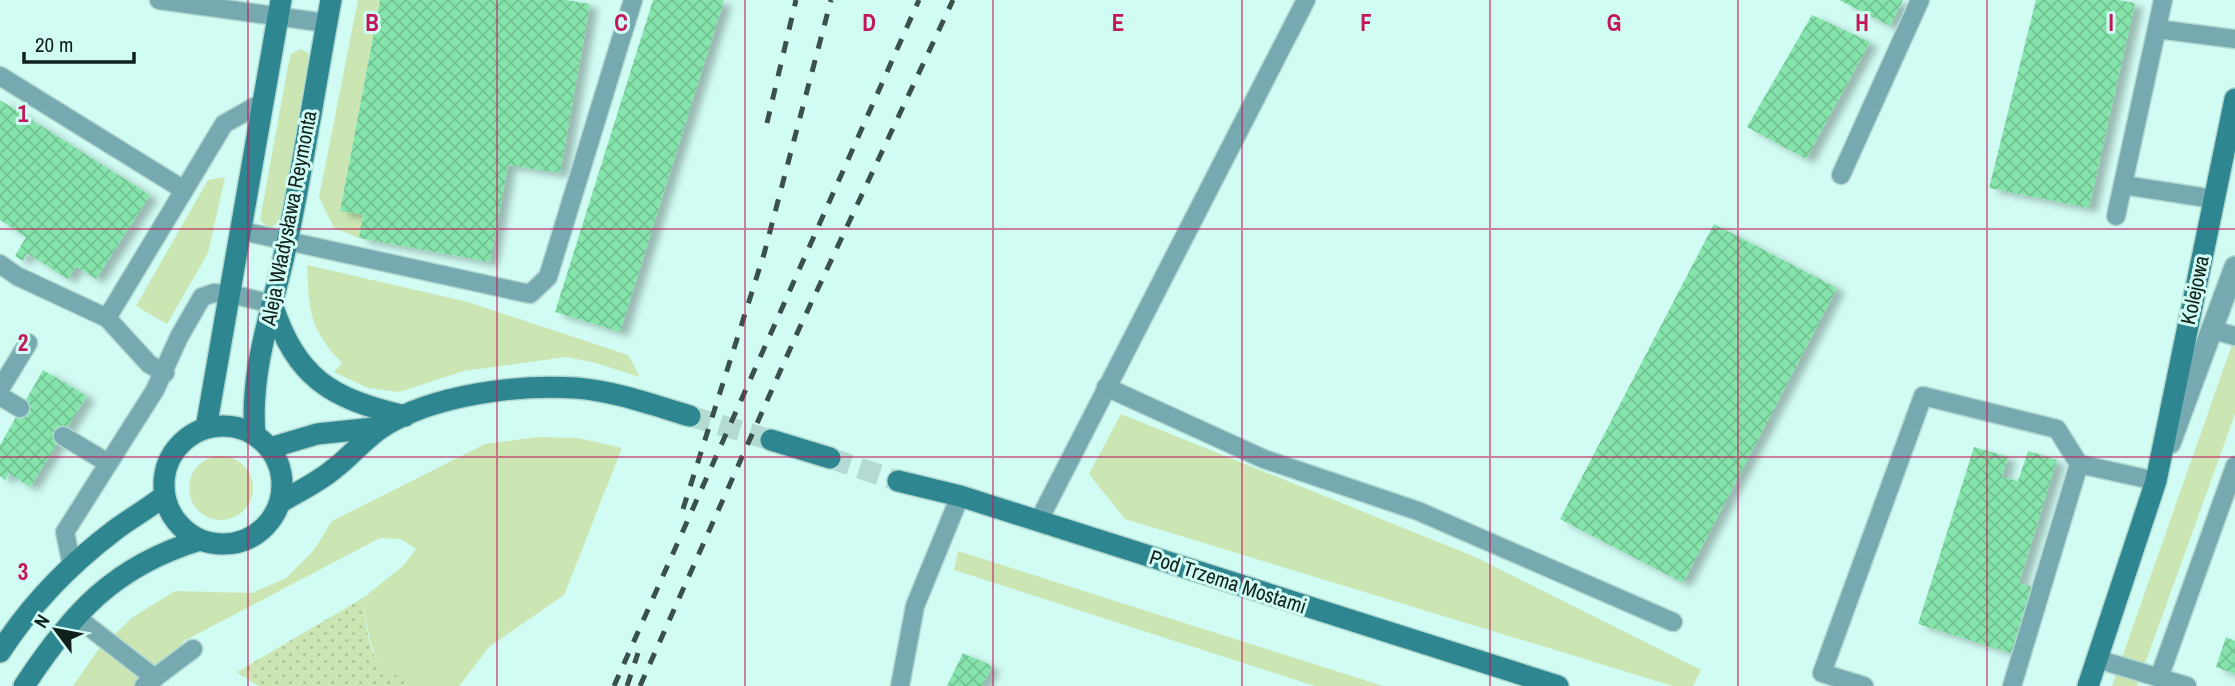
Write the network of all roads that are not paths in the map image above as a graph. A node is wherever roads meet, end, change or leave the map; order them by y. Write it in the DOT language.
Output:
graph roads {
  1 [pos="159,0"];
  2 [pos="331,0"];
  3 [pos="633,0"];
  4 [pos="1306,0"];
  5 [pos="1920,0"];
  6 [pos="2163,0"];
  7 [pos="280,8"];
  8 [pos="327,23"];
  9 [pos="2157,29"];
  10 [pos="2235,39"];
  11 [pos="0,76"];
  12 [pos="2235,99"];
  13 [pos="263,102"];
  14 [pos="1841,176"];
  15 [pos="2123,185"];
  16 [pos="184,190"];
  17 [pos="2214,199"];
  18 [pos="2116,216"];
  19 [pos="242,231"];
  20 [pos="287,241"];
  21 [pos="0,264"];
  22 [pos="2235,267"];
  23 [pos="231,294"];
  24 [pos="272,304"];
  25 [pos="107,318"];
  26 [pos="2213,330"];
  27 [pos="2235,336"];
  28 [pos="28,343"];
  29 [pos="165,373"];
  30 [pos="1106,387"];
  31 [pos="0,389"];
  32 [pos="0,396"];
  33 [pos="20,408"];
  34 [pos="405,416"];
  35 [pos="690,416"];
  36 [pos="383,427"];
  37 [pos="206,428"];
  38 [pos="63,436"];
  39 [pos="771,439"];
  40 [pos="262,442"];
  41 [pos="830,458"];
  42 [pos="108,463"];
  43 [pos="2079,464"];
  44 [pos="2235,466"];
  45 [pos="898,481"];
  46 [pos="2156,481"];
  47 [pos="164,496"];
  48 [pos="960,496"];
  49 [pos="281,502"];
  50 [pos="1038,522"];
  51 [pos="200,540"];
  52 [pos="72,566"];
  53 [pos="75,616"];
  54 [pos="1672,622"];
  55 [pos="193,649"];
  56 [pos="0,652"];
  57 [pos="2097,659"];
  58 [pos="2159,678"];
  59 [pos="149,682"];
  60 [pos="24,686"];
  61 [pos="900,686"];
  62 [pos="1558,686"];
  63 [pos="1864,686"];
  64 [pos="2012,686"];
  65 [pos="2088,686"];
  66 [pos="2188,686"];
  1 -- 7 [label="lane"];
  2 -- 8 [label="street, Aleja Władysława Reymonta"];
  3 -- 20 [label="lane"];
  4 -- 30 [label="lane"];
  5 -- 14 [label="lane"];
  6 -- 9 [label="lane"];
  7 -- 8 [label="lane"];
  7 -- 13 [label="street, Aleja Władysława Reymonta"];
  8 -- 20 [label="street, Aleja Władysława Reymonta"];
  9 -- 10 [label="lane"];
  9 -- 15 [label="lane"];
  11 -- 16 [label="lane"];
  12 -- 17 [label="street, Kolejowa"];
  13 -- 16 [label="lane"];
  13 -- 19 [label="street, Aleja Władysława Reymonta"];
  15 -- 17 [label="lane"];
  15 -- 18 [label="lane"];
  16 -- 25 [label="lane"];
  17 -- 46 [label="street, Kolejowa"];
  19 -- 20 [label="lane"];
  19 -- 23 [label="street, Aleja Władysława Reymonta"];
  20 -- 24 [label="street, Aleja Władysława Reymonta"];
  21 -- 25 [label="lane"];
  22 -- 26 [label="street, Kolejowa"];
  23 -- 24 [label="lane"];
  23 -- 29 [label="lane"];
  23 -- 37 [label="street, Aleja Władysława Reymonta"];
  24 -- 34 [label="street"];
  24 -- 40 [label="street, Aleja Władysława Reymonta"];
  25 -- 29 [label="lane"];
  26 -- 27 [label="lane"];
  26 -- 46 [label="street, Kolejowa"];
  28 -- 31 [label="lane"];
  29 -- 42 [label="lane"];
  30 -- 50 [label="lane"];
  30 -- 54 [label="lane"];
  32 -- 33 [label="lane"];
  34 -- 35 [label="street"];
  34 -- 36 [label="street"];
  36 -- 40 [label="street"];
  36 -- 49 [label="street"];
  37 -- 40 [label="street"];
  37 -- 47 [label="street"];
  38 -- 42 [label="lane"];
  39 -- 41 [label="street"];
  40 -- 49 [label="street"];
  42 -- 52 [label="lane"];
  43 -- 46 [label="lane"];
  43 -- 63 [label="lane"];
  43 -- 64 [label="lane"];
  44 -- 58 [label="lane"];
  45 -- 48 [label="street, Pod Trzema Mostami"];
  46 -- 57 [label="street, Kolejowa"];
  47 -- 51 [label="street"];
  47 -- 52 [label="street"];
  48 -- 50 [label="street, Pod Trzema Mostami"];
  48 -- 61 [label="lane"];
  49 -- 51 [label="street"];
  50 -- 62 [label="street, Pod Trzema Mostami"];
  51 -- 53 [label="street"];
  52 -- 56 [label="street"];
  53 -- 59 [label="lane"];
  53 -- 60 [label="street"];
  55 -- 59 [label="lane"];
  57 -- 58 [label="lane"];
  57 -- 65 [label="street, Kolejowa"];
  58 -- 66 [label="lane"];
}
